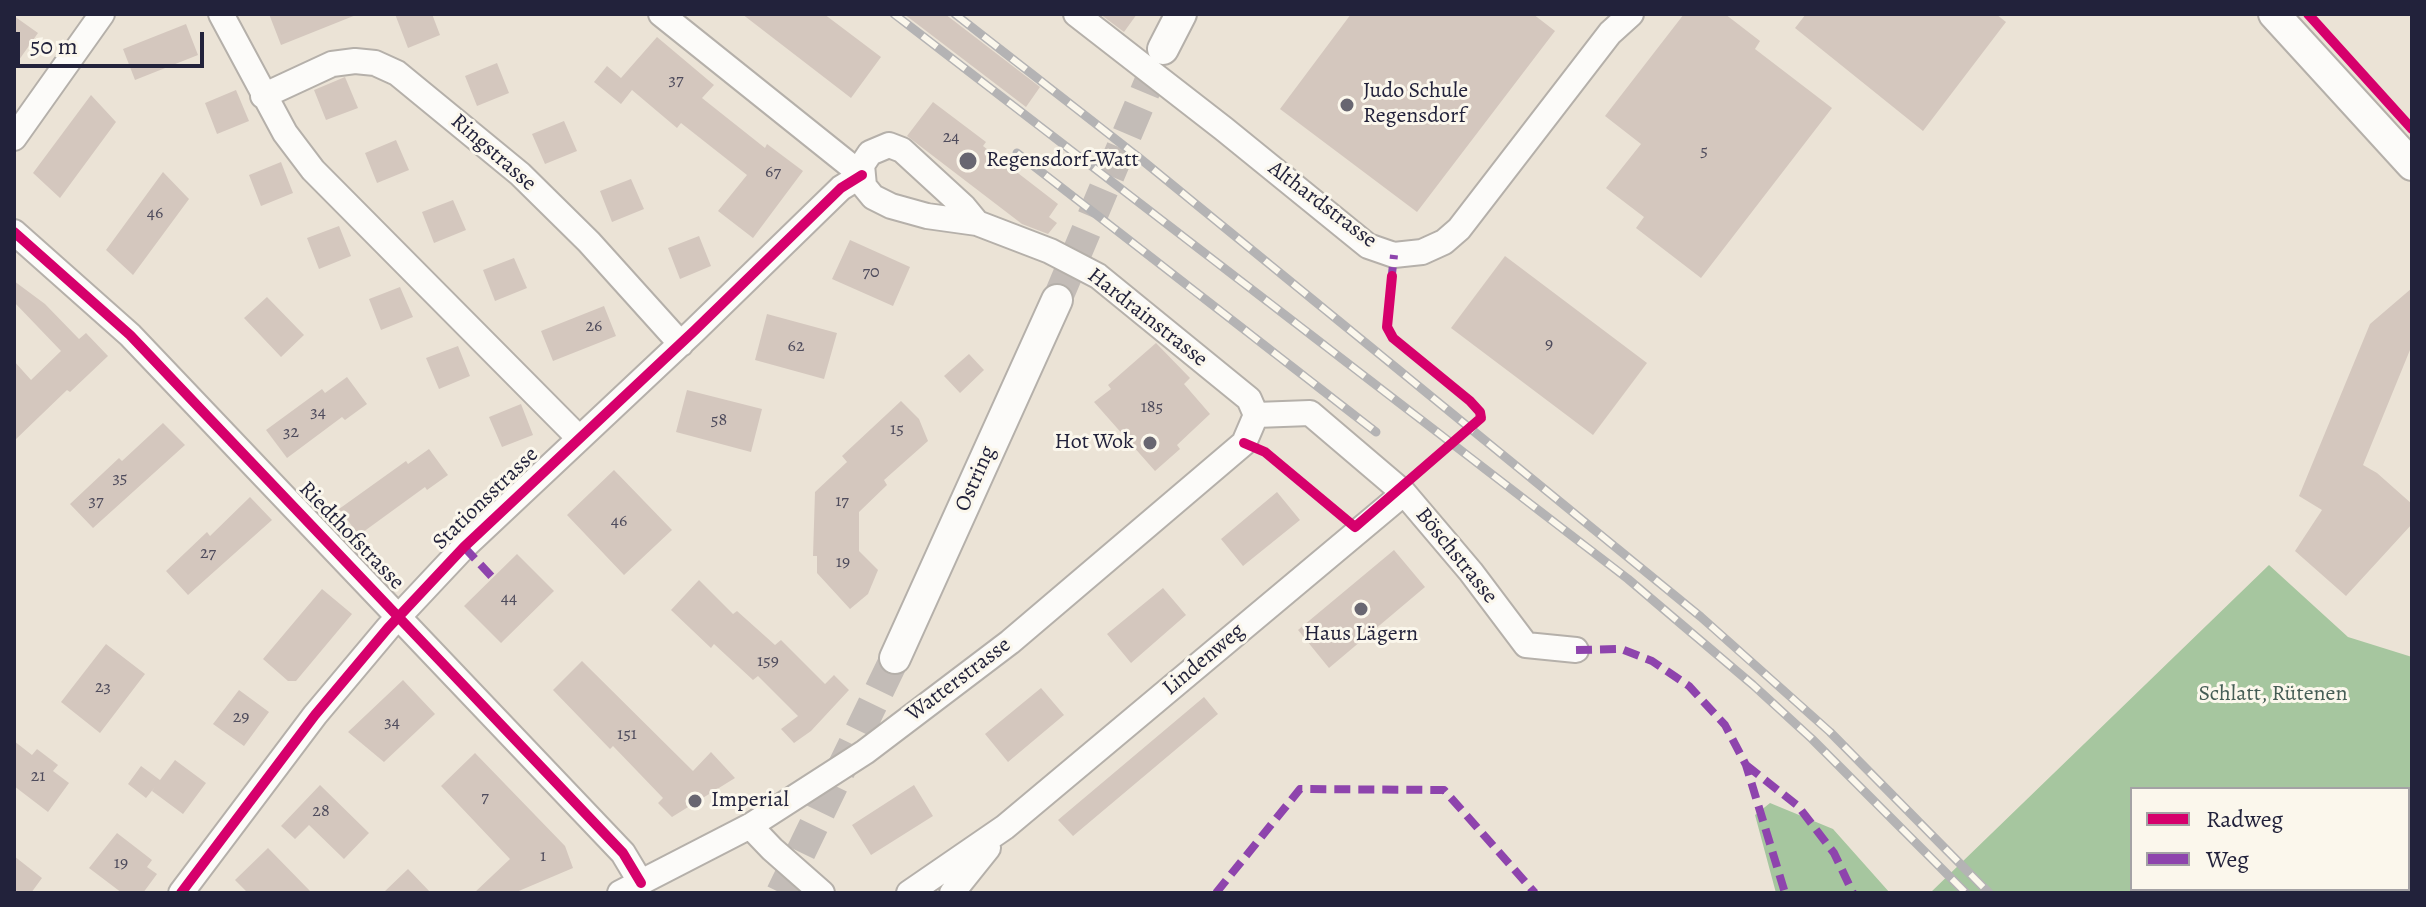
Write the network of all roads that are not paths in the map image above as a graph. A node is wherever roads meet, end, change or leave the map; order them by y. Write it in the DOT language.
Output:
graph roads {
  1 [pos="102,14"];
  2 [pos="221,14"];
  3 [pos="661,14"];
  4 [pos="1076,14"];
  5 [pos="1181,14"];
  6 [pos="1631,14"];
  7 [pos="2274,14"];
  8 [pos="1612,24"];
  9 [pos="1163,49"];
  10 [pos="263,96"];
  11 [pos="14,138"];
  12 [pos="2412,165"];
  13 [pos="862,175"];
  14 [pos="977,223"];
  15 [pos="14,232"];
  16 [pos="1057,300"];
  17 [pos="681,344"];
  18 [pos="1256,415"];
  19 [pos="579,438"];
  20 [pos="1404,493"];
  21 [pos="399,616"];
  22 [pos="1576,650"];
  23 [pos="895,658"];
  24 [pos="750,826"];
  25 [pos="1005,827"];
  26 [pos="630,888"];
  27 [pos="181,893"];
  28 [pos="822,893"];
  29 [pos="909,893"];
  30 [pos="952,893"];
  1 -- 11 [label="street"];
  2 -- 10 [label="street"];
  3 -- 13 [label="street, Hardrainstrasse"];
  4 -- 8 [label="street, Althardstrasse"];
  5 -- 9 [label="main road"];
  6 -- 8 [label="street, Althardstrasse"];
  7 -- 12 [label="main road"];
  10 -- 17 [label="street, Ringstrasse"];
  10 -- 19 [label="street"];
  13 -- 14 [label="street, Hardrainstrasse"];
  13 -- 14 [label="street, Hardrainstrasse"];
  13 -- 17 [label="street, Stationsstrasse"];
  14 -- 18 [label="street, Hardrainstrasse"];
  15 -- 21 [label="street, Riedthofstrasse"];
  16 -- 23 [label="main road, Ostring"];
  17 -- 19 [label="street, Stationsstrasse"];
  18 -- 20 [label="street, Böschstrasse"];
  18 -- 24 [label="street, Watterstrasse"];
  19 -- 21 [label="street, Stationsstrasse"];
  20 -- 22 [label="street, Böschstrasse"];
  20 -- 25 [label="street, Lindenweg"];
  21 -- 26 [label="street, Riedthofstrasse"];
  21 -- 27 [label="street, Stationsstrasse"];
  24 -- 26 [label="street, Watterstrasse"];
  24 -- 28 [label="street"];
  25 -- 29 [label="street, Lindenweg"];
  25 -- 30 [label="street, Lindenweg"];
}
